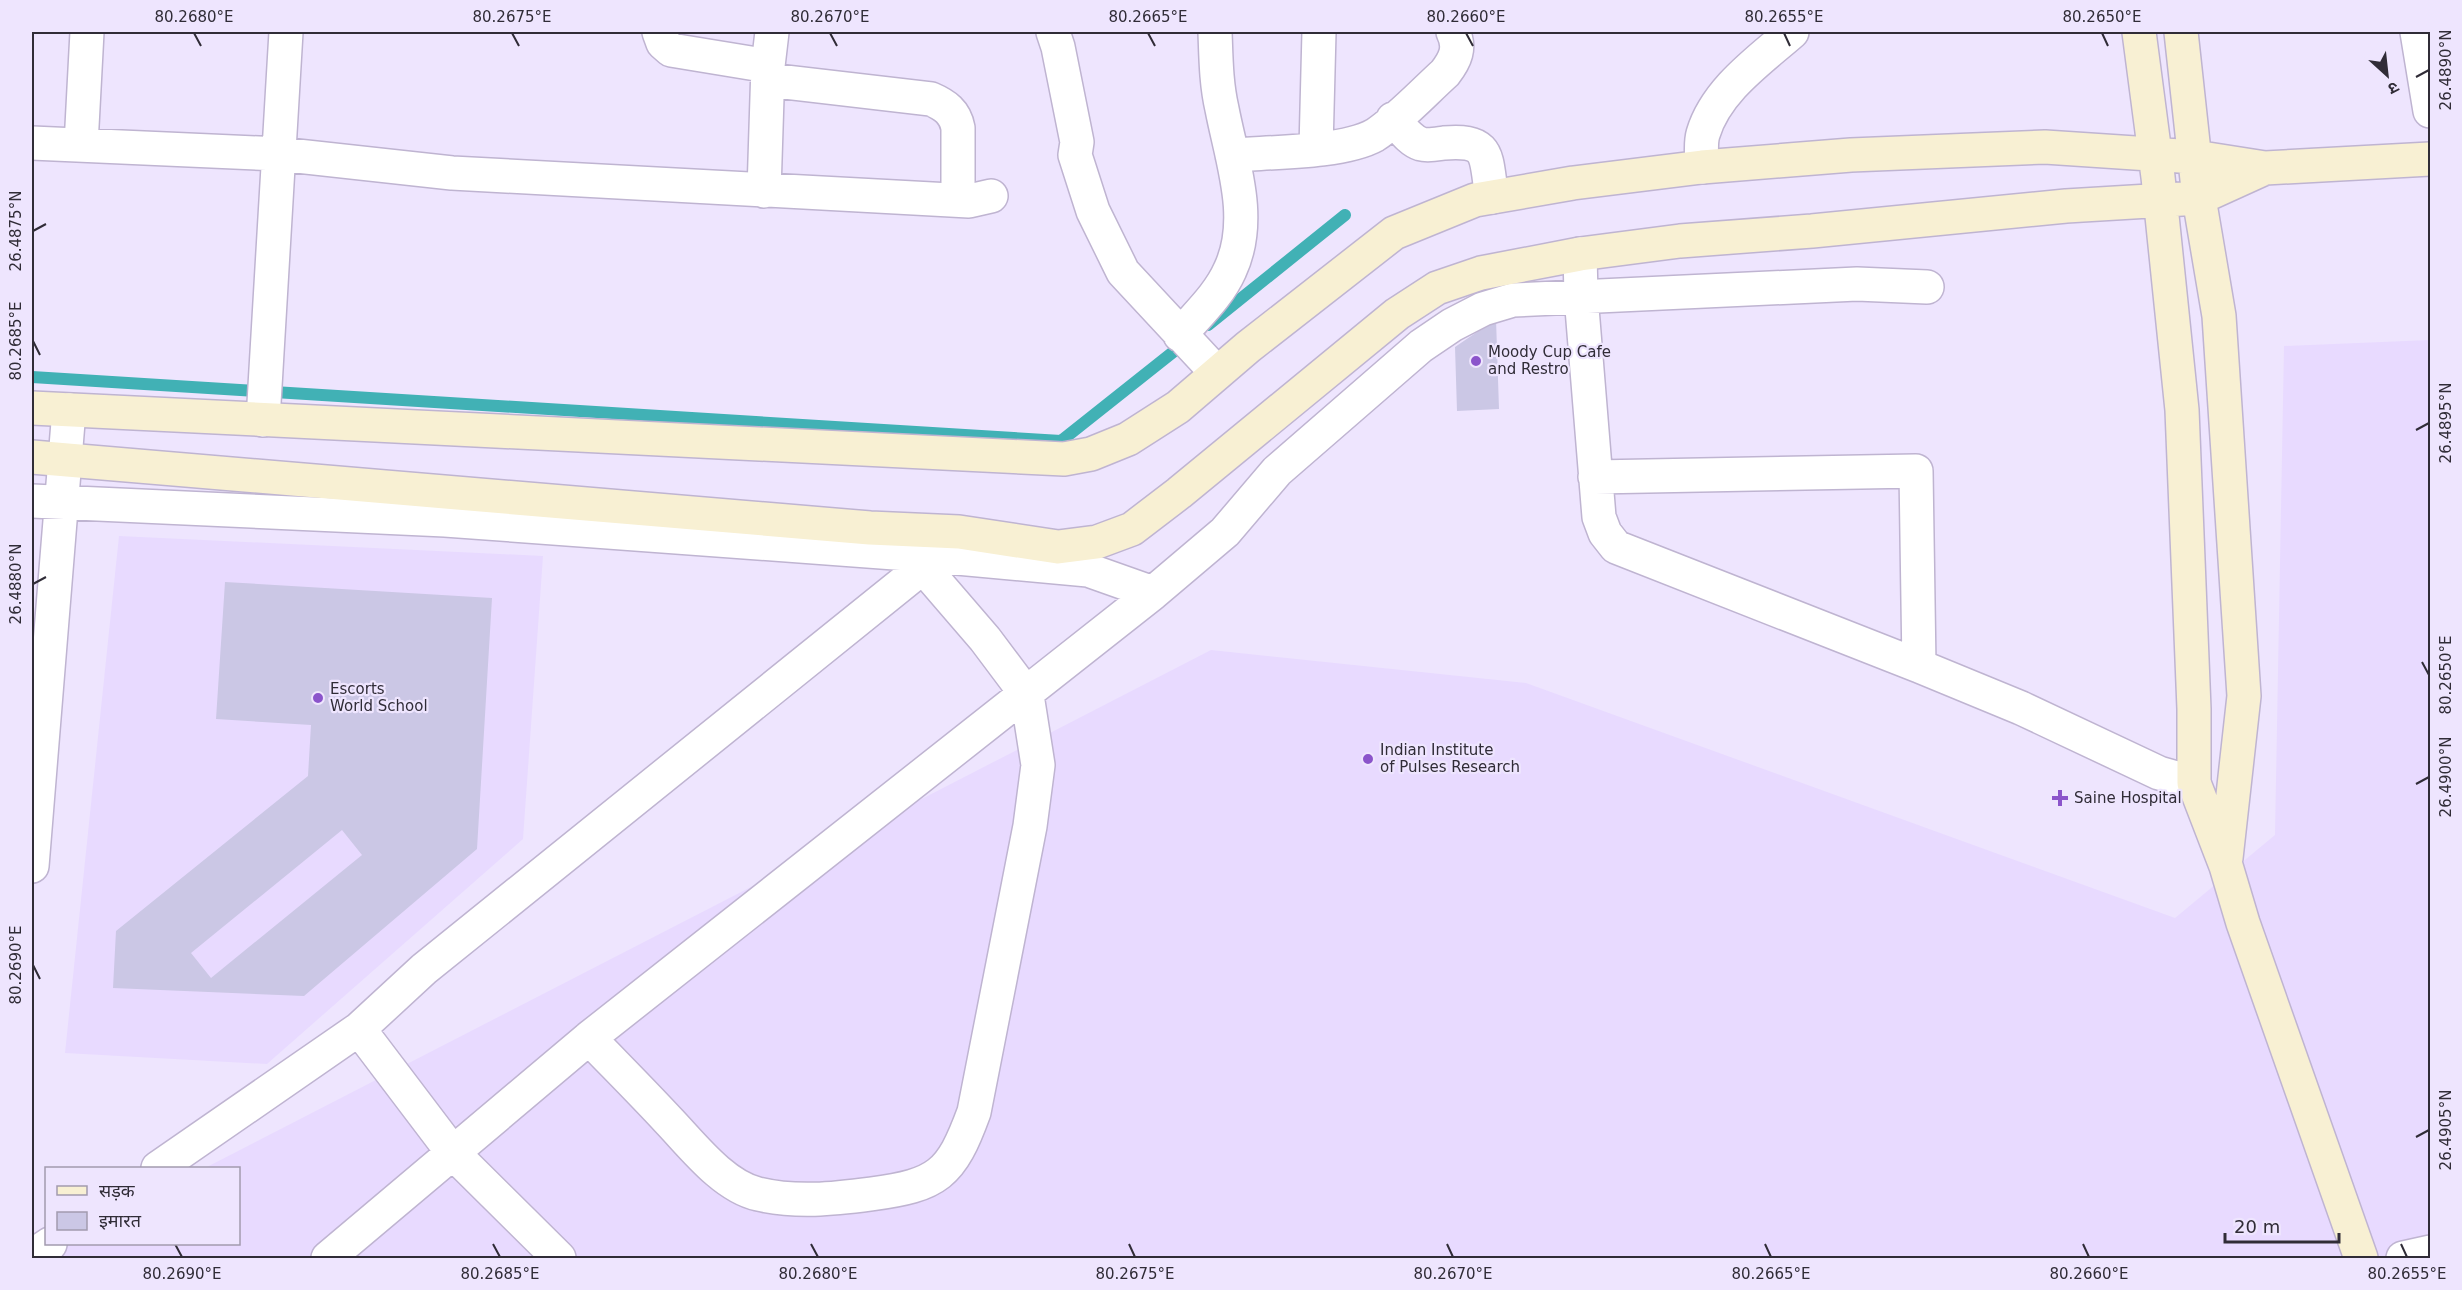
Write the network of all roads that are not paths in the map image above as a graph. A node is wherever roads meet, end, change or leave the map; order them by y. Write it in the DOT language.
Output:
graph roads {
  1 [pos="87,32"];
  2 [pos="286,32"];
  3 [pos="659,32"];
  4 [pos="772,32"];
  5 [pos="1053,32"];
  6 [pos="1215,32"];
  7 [pos="1319,32"];
  8 [pos="1792,32"];
  9 [pos="2139,32"];
  10 [pos="2181,32"];
  11 [pos="2417,32"];
  12 [pos="1464,37"];
  13 [pos="768,73"];
  14 [pos="2430,111"];
  15 [pos="1393,119"];
  16 [pos="32,143"];
  17 [pos="81,145"];
  18 [pos="1316,148"];
  19 [pos="279,154"];
  20 [pos="2155,154"];
  21 [pos="1232,155"];
  22 [pos="2195,157"];
  23 [pos="2430,159"];
  24 [pos="1702,166"];
  25 [pos="2265,168"];
  26 [pos="764,191"];
  27 [pos="992,196"];
  28 [pos="1492,197"];
  29 [pos="2199,198"];
  30 [pos="958,200"];
  31 [pos="2161,203"];
  32 [pos="1580,254"];
  33 [pos="1927,287"];
  34 [pos="1581,296"];
  35 [pos="1180,335"];
  36 [pos="1217,373"];
  37 [pos="32,408"];
  38 [pos="69,410"];
  39 [pos="263,420"];
  40 [pos="32,456"];
  41 [pos="64,458"];
  42 [pos="1595,477"];
  43 [pos="46,501"];
  44 [pos="959,532"];
  45 [pos="929,561"];
  46 [pos="1153,593"];
  47 [pos="1919,666"];
  48 [pos="1027,695"];
  49 [pos="2194,783"];
  50 [pos="34,815"];
  51 [pos="32,866"];
  52 [pos="2226,866"];
  53 [pos="358,1029"];
  54 [pos="589,1038"];
  55 [pos="453,1153"];
  56 [pos="159,1167"];
  57 [pos="2430,1252"];
  58 [pos="328,1258"];
  59 [pos="559,1258"];
  60 [pos="2361,1258"];
  61 [pos="2403,1258"];
  1 -- 17 [label="street"];
  2 -- 19 [label="street"];
  3 -- 13 [label="street"];
  4 -- 13 [label="street"];
  5 -- 35 [label="street"];
  6 -- 21 [label="street"];
  7 -- 18 [label="street"];
  8 -- 24 [label="street"];
  9 -- 20 [label="street"];
  10 -- 22 [label="street"];
  11 -- 14 [label="street"];
  12 -- 15 [label="street"];
  13 -- 26 [label="street"];
  13 -- 30 [label="street"];
  15 -- 18 [label="street"];
  15 -- 28 [label="street"];
  16 -- 17 [label="street"];
  17 -- 19 [label="street"];
  18 -- 21 [label="street"];
  19 -- 26 [label="street"];
  19 -- 39 [label="street"];
  20 -- 22 [label="street"];
  20 -- 24 [label="street"];
  20 -- 31 [label="street"];
  21 -- 35 [label="street"];
  22 -- 25 [label="street"];
  22 -- 29 [label="street"];
  23 -- 25 [label="street"];
  24 -- 28 [label="street"];
  25 -- 29 [label="street"];
  26 -- 30 [label="street"];
  27 -- 30 [label="street"];
  28 -- 36 [label="street"];
  29 -- 31 [label="street"];
  29 -- 52 [label="street"];
  31 -- 32 [label="street"];
  31 -- 49 [label="street"];
  32 -- 34 [label="street"];
  32 -- 44 [label="street"];
  33 -- 34 [label="street"];
  34 -- 42 [label="street"];
  34 -- 46 [label="street"];
  35 -- 36 [label="street"];
  36 -- 39 [label="street"];
  37 -- 38 [label="street"];
  38 -- 39 [label="street"];
  38 -- 41 [label="street"];
  40 -- 41 [label="street"];
  41 -- 43 [label="street"];
  41 -- 44 [label="street"];
  42 -- 47 [label="street"];
  42 -- 47 [label="street"];
  43 -- 45 [label="street"];
  43 -- 50 [label="street"];
  44 -- 45 [label="street"];
  45 -- 46 [label="street"];
  45 -- 48 [label="street"];
  45 -- 53 [label="street"];
  46 -- 48 [label="street"];
  47 -- 49 [label="street"];
  48 -- 54 [label="street"];
  48 -- 54 [label="street"];
  49 -- 52 [label="street"];
  50 -- 51 [label="street"];
  52 -- 60 [label="street"];
  53 -- 55 [label="street"];
  53 -- 56 [label="street"];
  54 -- 55 [label="street"];
  55 -- 58 [label="street"];
  55 -- 59 [label="street"];
  57 -- 61 [label="street"];
}
